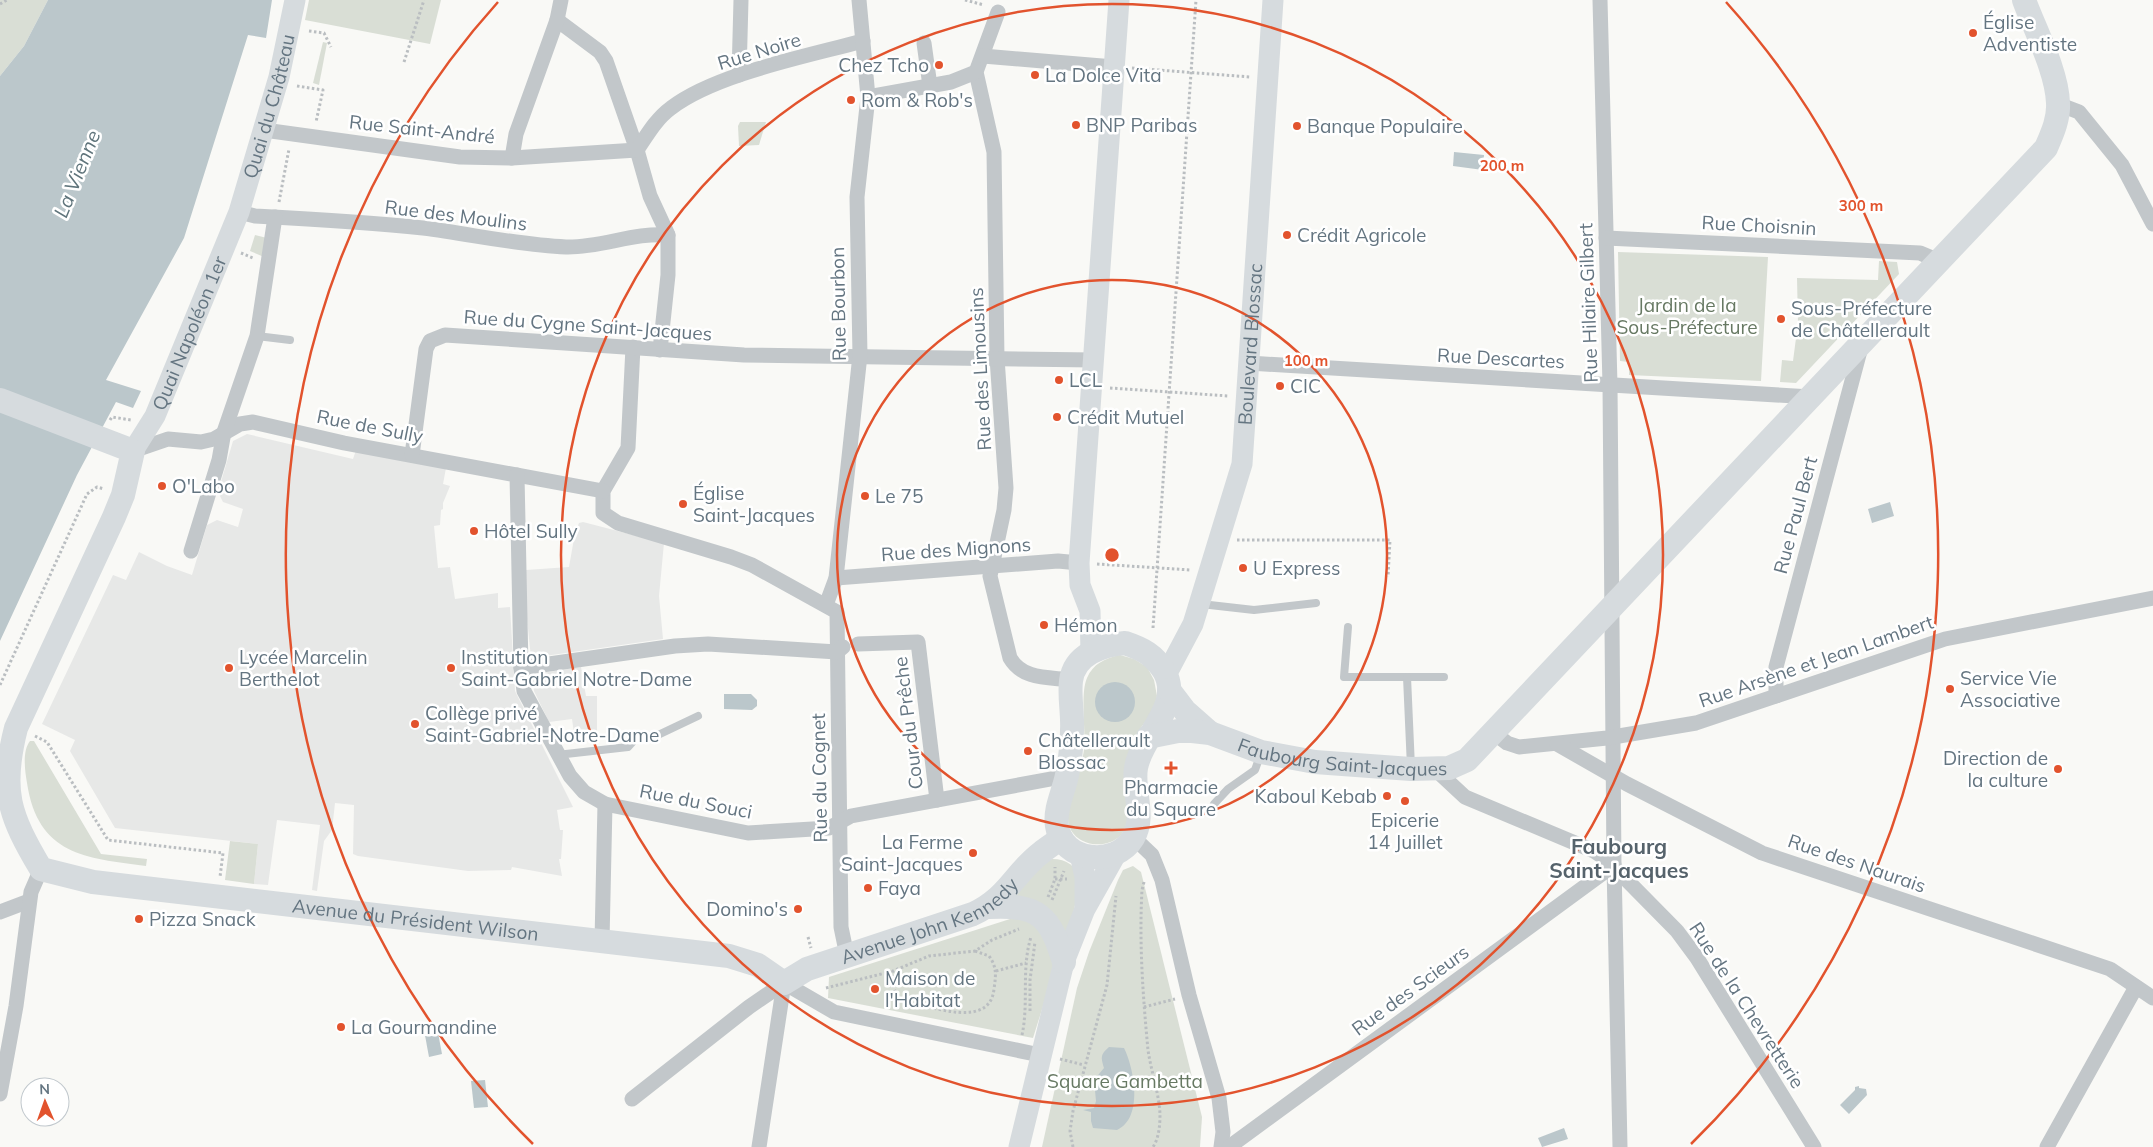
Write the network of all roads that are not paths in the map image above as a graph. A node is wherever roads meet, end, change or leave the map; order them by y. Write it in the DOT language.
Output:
graph roads {
  1 [pos="295,0"];
  2 [pos="561,0"];
  3 [pos="740,0"];
  4 [pos="859,0"];
  5 [pos="1119,0"];
  6 [pos="1273,0"];
  7 [pos="1600,0"];
  8 [pos="2024,0"];
  9 [pos="998,12"];
  10 [pos="557,20"];
  11 [pos="863,41"];
  12 [pos="924,43"];
  13 [pos="983,56"];
  14 [pos="1114,66"];
  15 [pos="976,72"];
  16 [pos="740,75"];
  17 [pos="930,86"];
  18 [pos="868,97"];
  19 [pos="2058,104"];
  20 [pos="264,130"];
  21 [pos="637,150"];
  22 [pos="512,158"];
  23 [pos="239,212"];
  24 [pos="276,217"];
  25 [pos="2153,224"];
  26 [pos="668,235"];
  27 [pos="1606,238"];
  28 [pos="1939,261"];
  29 [pos="257,336"];
  30 [pos="290,340"];
  31 [pos="1861,345"];
  32 [pos="633,348"];
  33 [pos="660,350"];
  34 [pos="860,355"];
  35 [pos="997,358"];
  36 [pos="1094,360"];
  37 [pos="1249,363"];
  38 [pos="1610,385"];
  39 [pos="1811,397"];
  40 [pos="0,400"];
  41 [pos="224,432"];
  42 [pos="134,451"];
  43 [pos="412,455"];
  44 [pos="517,475"];
  45 [pos="603,491"];
  46 [pos="191,551"];
  47 [pos="1079,563"];
  48 [pos="991,567"];
  49 [pos="836,578"];
  50 [pos="2153,598"];
  51 [pos="1316,603"];
  52 [pos="1200,604"];
  53 [pos="1612,604"];
  54 [pos="826,605"];
  55 [pos="1348,627"];
  56 [pos="847,647"];
  57 [pos="1091,652"];
  58 [pos="521,668"];
  59 [pos="1407,677"];
  60 [pos="1444,677"];
  61 [pos="1071,680"];
  62 [pos="1168,683"];
  63 [pos="1776,696"];
  64 [pos="698,716"];
  65 [pos="1210,733"];
  66 [pos="1494,733"];
  67 [pos="1614,736"];
  68 [pos="1148,737"];
  69 [pos="1557,744"];
  70 [pos="1262,752"];
  71 [pos="557,755"];
  72 [pos="1411,769"];
  73 [pos="1436,770"];
  74 [pos="1067,776"];
  75 [pos="1615,778"];
  76 [pos="937,800"];
  77 [pos="605,804"];
  78 [pos="1214,804"];
  79 [pos="839,823"];
  80 [pos="1139,843"];
  81 [pos="1070,847"];
  82 [pos="1116,854"];
  83 [pos="1614,865"];
  84 [pos="41,869"];
  85 [pos="1093,879"];
  86 [pos="30,901"];
  87 [pos="989,907"];
  88 [pos="0,912"];
  89 [pos="602,941"];
  90 [pos="847,956"];
  91 [pos="1064,962"];
  92 [pos="784,983"];
  93 [pos="2136,987"];
  94 [pos="2153,998"];
  95 [pos="1040,1055"];
  96 [pos="0,1094"];
  97 [pos="632,1099"];
  98 [pos="759,1147"];
  99 [pos="1019,1147"];
  100 [pos="1221,1147"];
  101 [pos="1229,1147"];
  102 [pos="1620,1147"];
  103 [pos="1814,1147"];
  104 [pos="2047,1147"];
  1 -- 20 [label="main road, Quai du Château"];
  2 -- 10 [label="street"];
  3 -- 16 [label="street"];
  4 -- 11 [label="street, Rue Bourbon"];
  5 -- 14 [label="main road"];
  6 -- 37 [label="main road, Boulevard Blossac"];
  7 -- 27 [label="street, Rue Hilaire Gilbert"];
  8 -- 19 [label="main road, Faubourg Saint-Jacques"];
  9 -- 13 [label="street"];
  10 -- 21 [label="street"];
  10 -- 22 [label="street"];
  11 -- 16 [label="street, Rue Noire"];
  11 -- 18 [label="street, Rue Bourbon"];
  12 -- 17 [label="street"];
  13 -- 14 [label="street"];
  13 -- 15 [label="street"];
  14 -- 36 [label="main road"];
  15 -- 17 [label="street"];
  15 -- 35 [label="street, Rue des Limousins"];
  16 -- 21 [label="street, Rue Noire"];
  17 -- 18 [label="street"];
  18 -- 34 [label="street, Rue Bourbon"];
  19 -- 25 [label="street"];
  19 -- 28 [label="main road, Faubourg Saint-Jacques"];
  20 -- 22 [label="street, Rue Saint-André"];
  20 -- 23 [label="main road, Quai du Château"];
  21 -- 22 [label="street, Rue Saint-André"];
  21 -- 26 [label="street"];
  23 -- 24 [label="street, Rue des Moulins"];
  23 -- 42 [label="main road, Quai Napoléon 1er"];
  24 -- 26 [label="street, Rue des Moulins"];
  24 -- 29 [label="street"];
  26 -- 33 [label="street"];
  27 -- 28 [label="street, Rue Choisnin"];
  27 -- 38 [label="street, Rue Hilaire Gilbert"];
  28 -- 31 [label="main road, Faubourg Saint-Jacques"];
  29 -- 30 [label="lane"];
  29 -- 41 [label="street"];
  31 -- 39 [label="main road, Faubourg Saint-Jacques"];
  31 -- 63 [label="street, Rue Paul Bert"];
  32 -- 33 [label="street, Rue du Cygne Saint-Jacques"];
  32 -- 43 [label="street, Rue du Cygne Saint-Jacques"];
  32 -- 45 [label="street"];
  33 -- 34 [label="street, Rue du Cygne Saint-Jacques"];
  34 -- 35 [label="street, Rue du Cygne Saint-Jacques"];
  34 -- 49 [label="street, Rue Bourbon"];
  35 -- 36 [label="street, Rue du Cygne Saint-Jacques"];
  35 -- 48 [label="street, Rue des Limousins"];
  36 -- 47 [label="main road"];
  37 -- 38 [label="street, Rue Descartes"];
  37 -- 52 [label="main road, Boulevard Blossac"];
  38 -- 39 [label="street, Rue Descartes"];
  38 -- 53 [label="street, Rue Hilaire Gilbert"];
  39 -- 53 [label="main road, Faubourg Saint-Jacques"];
  40 -- 42 [label="main road"];
  41 -- 42 [label="street, Rue de Sully"];
  41 -- 43 [label="street, Rue de Sully"];
  41 -- 46 [label="street"];
  42 -- 84 [label="main road"];
  43 -- 44 [label="street, Rue de Sully"];
  44 -- 45 [label="street, Rue de Sully"];
  44 -- 58 [label="street, Rue du Souci"];
  45 -- 54 [label="street"];
  47 -- 48 [label="street, Rue des Mignons"];
  47 -- 57 [label="main road"];
  48 -- 49 [label="street, Rue des Mignons"];
  48 -- 61 [label="street, Rue des Limousins"];
  49 -- 54 [label="street, Rue Bourbon"];
  50 -- 63 [label="street, Rue Arsène et Jean Lambert"];
  51 -- 52 [label="lane"];
  52 -- 62 [label="main road, Boulevard Blossac"];
  53 -- 66 [label="main road, Faubourg Saint-Jacques"];
  53 -- 67 [label="street, Rue Hilaire Gilbert"];
  54 -- 56 [label="street, Rue du Cognet"];
  55 -- 59 [label="lane"];
  56 -- 58 [label="street"];
  56 -- 76 [label="street, Cour du Prêche"];
  56 -- 79 [label="street, Rue du Cognet"];
  57 -- 61 [label="main road"];
  57 -- 62 [label="main road, Faubourg Saint-Jacques"];
  58 -- 71 [label="street, Rue du Souci"];
  59 -- 60 [label="lane"];
  59 -- 72 [label="lane"];
  61 -- 74 [label="main road"];
  62 -- 65 [label="main road, Faubourg Saint-Jacques"];
  62 -- 68 [label="main road"];
  63 -- 67 [label="street, Rue Arsène et Jean Lambert"];
  64 -- 71 [label="lane"];
  65 -- 68 [label="main road, Faubourg Saint-Jacques"];
  65 -- 70 [label="main road, Faubourg Saint-Jacques"];
  66 -- 69 [label="street, Rue Arsène et Jean Lambert"];
  66 -- 73 [label="main road, Faubourg Saint-Jacques"];
  67 -- 69 [label="street, Rue Arsène et Jean Lambert"];
  67 -- 75 [label="street, Rue Hilaire Gilbert"];
  68 -- 80 [label="main road"];
  69 -- 75 [label="street, Rue des Naurais"];
  70 -- 72 [label="main road, Faubourg Saint-Jacques"];
  70 -- 78 [label="lane"];
  71 -- 77 [label="street, Rue du Souci"];
  72 -- 73 [label="main road, Faubourg Saint-Jacques"];
  73 -- 83 [label="street, Rue de la Chevretterie"];
  74 -- 76 [label="street, Rue du Souci"];
  74 -- 81 [label="main road"];
  75 -- 83 [label="street, Rue Hilaire Gilbert"];
  75 -- 93 [label="street, Rue des Naurais"];
  76 -- 79 [label="street, Rue du Souci"];
  77 -- 79 [label="street, Rue du Souci"];
  77 -- 89 [label="street"];
  79 -- 90 [label="street, Rue du Cognet"];
  80 -- 82 [label="main road"];
  80 -- 100 [label="street"];
  81 -- 82 [label="main road"];
  81 -- 85 [label="main road"];
  81 -- 87 [label="main road, Avenue John Kennedy"];
  82 -- 85 [label="main road"];
  83 -- 101 [label="street, Rue des Scieurs"];
  83 -- 102 [label="street, Rue Hilaire Gilbert"];
  83 -- 103 [label="street, Rue de la Chevretterie"];
  84 -- 86 [label="street"];
  84 -- 89 [label="main road, Avenue du Président Wilson"];
  85 -- 91 [label="main road"];
  86 -- 88 [label="street"];
  86 -- 96 [label="street"];
  87 -- 90 [label="main road, Avenue John Kennedy"];
  87 -- 91 [label="main road"];
  89 -- 92 [label="main road, Avenue du Président Wilson"];
  90 -- 92 [label="main road, Avenue John Kennedy"];
  91 -- 95 [label="main road"];
  92 -- 95 [label="street"];
  92 -- 97 [label="street"];
  92 -- 98 [label="street"];
  93 -- 94 [label="street, Rue des Naurais"];
  93 -- 104 [label="street"];
  95 -- 99 [label="main road"];
}
